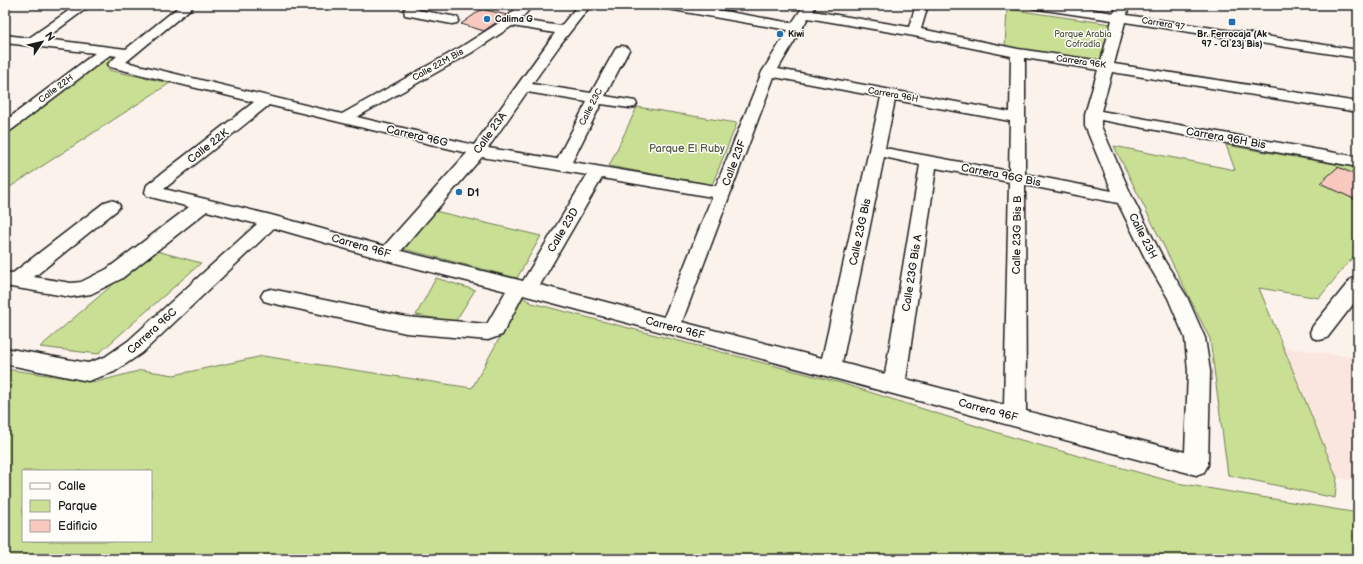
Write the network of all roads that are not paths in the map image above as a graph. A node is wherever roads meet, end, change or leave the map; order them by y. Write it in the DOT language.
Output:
graph roads {
  1 [pos="85,5"];
  2 [pos="189,5"];
  3 [pos="415,5"];
  4 [pos="528,5"];
  5 [pos="585,5"];
  6 [pos="668,5"];
  7 [pos="922,5"];
  8 [pos="1038,5"];
  9 [pos="1094,5"];
  10 [pos="807,9"];
  11 [pos="1121,13"];
  12 [pos="452,20"];
  13 [pos="510,22"];
  14 [pos="796,28"];
  15 [pos="564,30"];
  16 [pos="914,32"];
  17 [pos="5,39"];
  18 [pos="32,42"];
  19 [pos="1358,46"];
  20 [pos="622,50"];
  21 [pos="107,51"];
  22 [pos="1018,52"];
  23 [pos="128,53"];
  24 [pos="1358,54"];
  25 [pos="1106,66"];
  26 [pos="769,72"];
  27 [pos="523,88"];
  28 [pos="889,94"];
  29 [pos="266,100"];
  30 [pos="595,100"];
  31 [pos="630,104"];
  32 [pos="1358,107"];
  33 [pos="5,109"];
  34 [pos="26,112"];
  35 [pos="1093,114"];
  36 [pos="343,118"];
  37 [pos="1018,118"];
  38 [pos="5,128"];
  39 [pos="478,151"];
  40 [pos="877,151"];
  41 [pos="928,161"];
  42 [pos="1358,162"];
  43 [pos="562,165"];
  44 [pos="598,172"];
  45 [pos="1017,178"];
  46 [pos="153,192"];
  47 [pos="722,193"];
  48 [pos="1124,199"];
  49 [pos="203,205"];
  50 [pos="111,206"];
  51 [pos="271,221"];
  52 [pos="388,254"];
  53 [pos="11,280"];
  54 [pos="1358,284"];
  55 [pos="523,288"];
  56 [pos="271,296"];
  57 [pos="670,327"];
  58 [pos="1320,332"];
  59 [pos="5,356"];
  60 [pos="830,369"];
  61 [pos="894,386"];
  62 [pos="1015,417"];
  63 [pos="1196,465"];
  1 -- 18 [label="street"];
  2 -- 23 [label="street"];
  3 -- 12 [label="street"];
  4 -- 13 [label="street, Calle 22M Bis"];
  5 -- 15 [label="street, Calle 23A"];
  6 -- 14 [label="street"];
  7 -- 16 [label="street"];
  8 -- 11 [label="street, Carrera 97"];
  9 -- 11 [label="street, Carrera 97"];
  10 -- 14 [label="street, Calle 23F"];
  10 -- 16 [label="street, Carrera 96K"];
  11 -- 19 [label="street, Carrera 97"];
  11 -- 24 [label="street, Carrera 97"];
  11 -- 25 [label="street, Calle 23H"];
  13 -- 15 [label="street"];
  13 -- 36 [label="street, Calle 22M Bis"];
  14 -- 26 [label="street, Calle 23F"];
  15 -- 27 [label="street, Calle 23A"];
  16 -- 22 [label="street, Carrera 96K"];
  17 -- 18 [label="street"];
  18 -- 21 [label="street"];
  20 -- 30 [label="street, Calle 23C"];
  21 -- 23 [label="street"];
  21 -- 34 [label="street, Calle 22H"];
  22 -- 25 [label="street, Carrera 96K"];
  22 -- 37 [label="street, Calle 23G Bis B"];
  23 -- 29 [label="street, Carrera 96G"];
  25 -- 32 [label="street, Carrera 96K"];
  25 -- 35 [label="street, Calle 23H"];
  26 -- 28 [label="street, Carrera 96H"];
  26 -- 47 [label="street, Calle 23F"];
  27 -- 30 [label="street"];
  27 -- 39 [label="street, Calle 23A"];
  28 -- 37 [label="street, Carrera 96H"];
  28 -- 40 [label="street, Calle 23G Bis"];
  29 -- 36 [label="street, Carrera 96G"];
  29 -- 46 [label="street, Calle 22K"];
  30 -- 31 [label="street"];
  30 -- 43 [label="street, Calle 23C"];
  33 -- 34 [label="street"];
  34 -- 38 [label="street, Calle 22H"];
  35 -- 42 [label="street, Carrera 96H Bis"];
  35 -- 48 [label="street, Calle 23H"];
  36 -- 39 [label="street, Carrera 96G"];
  37 -- 45 [label="street, Calle 23G Bis B"];
  39 -- 43 [label="street, Carrera 96G"];
  39 -- 52 [label="street, Calle 23A"];
  40 -- 41 [label="street, Carrera 96G Bis"];
  40 -- 60 [label="street, Calle 23G Bis"];
  41 -- 45 [label="street, Carrera 96G Bis"];
  41 -- 61 [label="street, Calle 23G Bis A"];
  43 -- 44 [label="street, Carrera 96G"];
  44 -- 47 [label="street, Carrera 96G"];
  44 -- 55 [label="street, Calle 23D"];
  45 -- 48 [label="street, Carrera 96G Bis"];
  45 -- 62 [label="street, Calle 23G Bis B"];
  46 -- 49 [label="street, Carrera 96F"];
  47 -- 57 [label="street, Calle 23F"];
  48 -- 63 [label="street, Calle 23H"];
  49 -- 51 [label="street, Carrera 96F"];
  49 -- 53 [label="street"];
  50 -- 53 [label="street"];
  51 -- 52 [label="street, Carrera 96F"];
  51 -- 59 [label="street, Carrera 96C"];
  52 -- 55 [label="street, Carrera 96F"];
  54 -- 58 [label="street"];
  55 -- 56 [label="street, Calle 23D"];
  55 -- 57 [label="street, Carrera 96F"];
  57 -- 60 [label="street, Carrera 96F"];
  60 -- 61 [label="street, Carrera 96F"];
  61 -- 62 [label="street, Carrera 96F"];
  62 -- 63 [label="street, Carrera 96F"];
}
